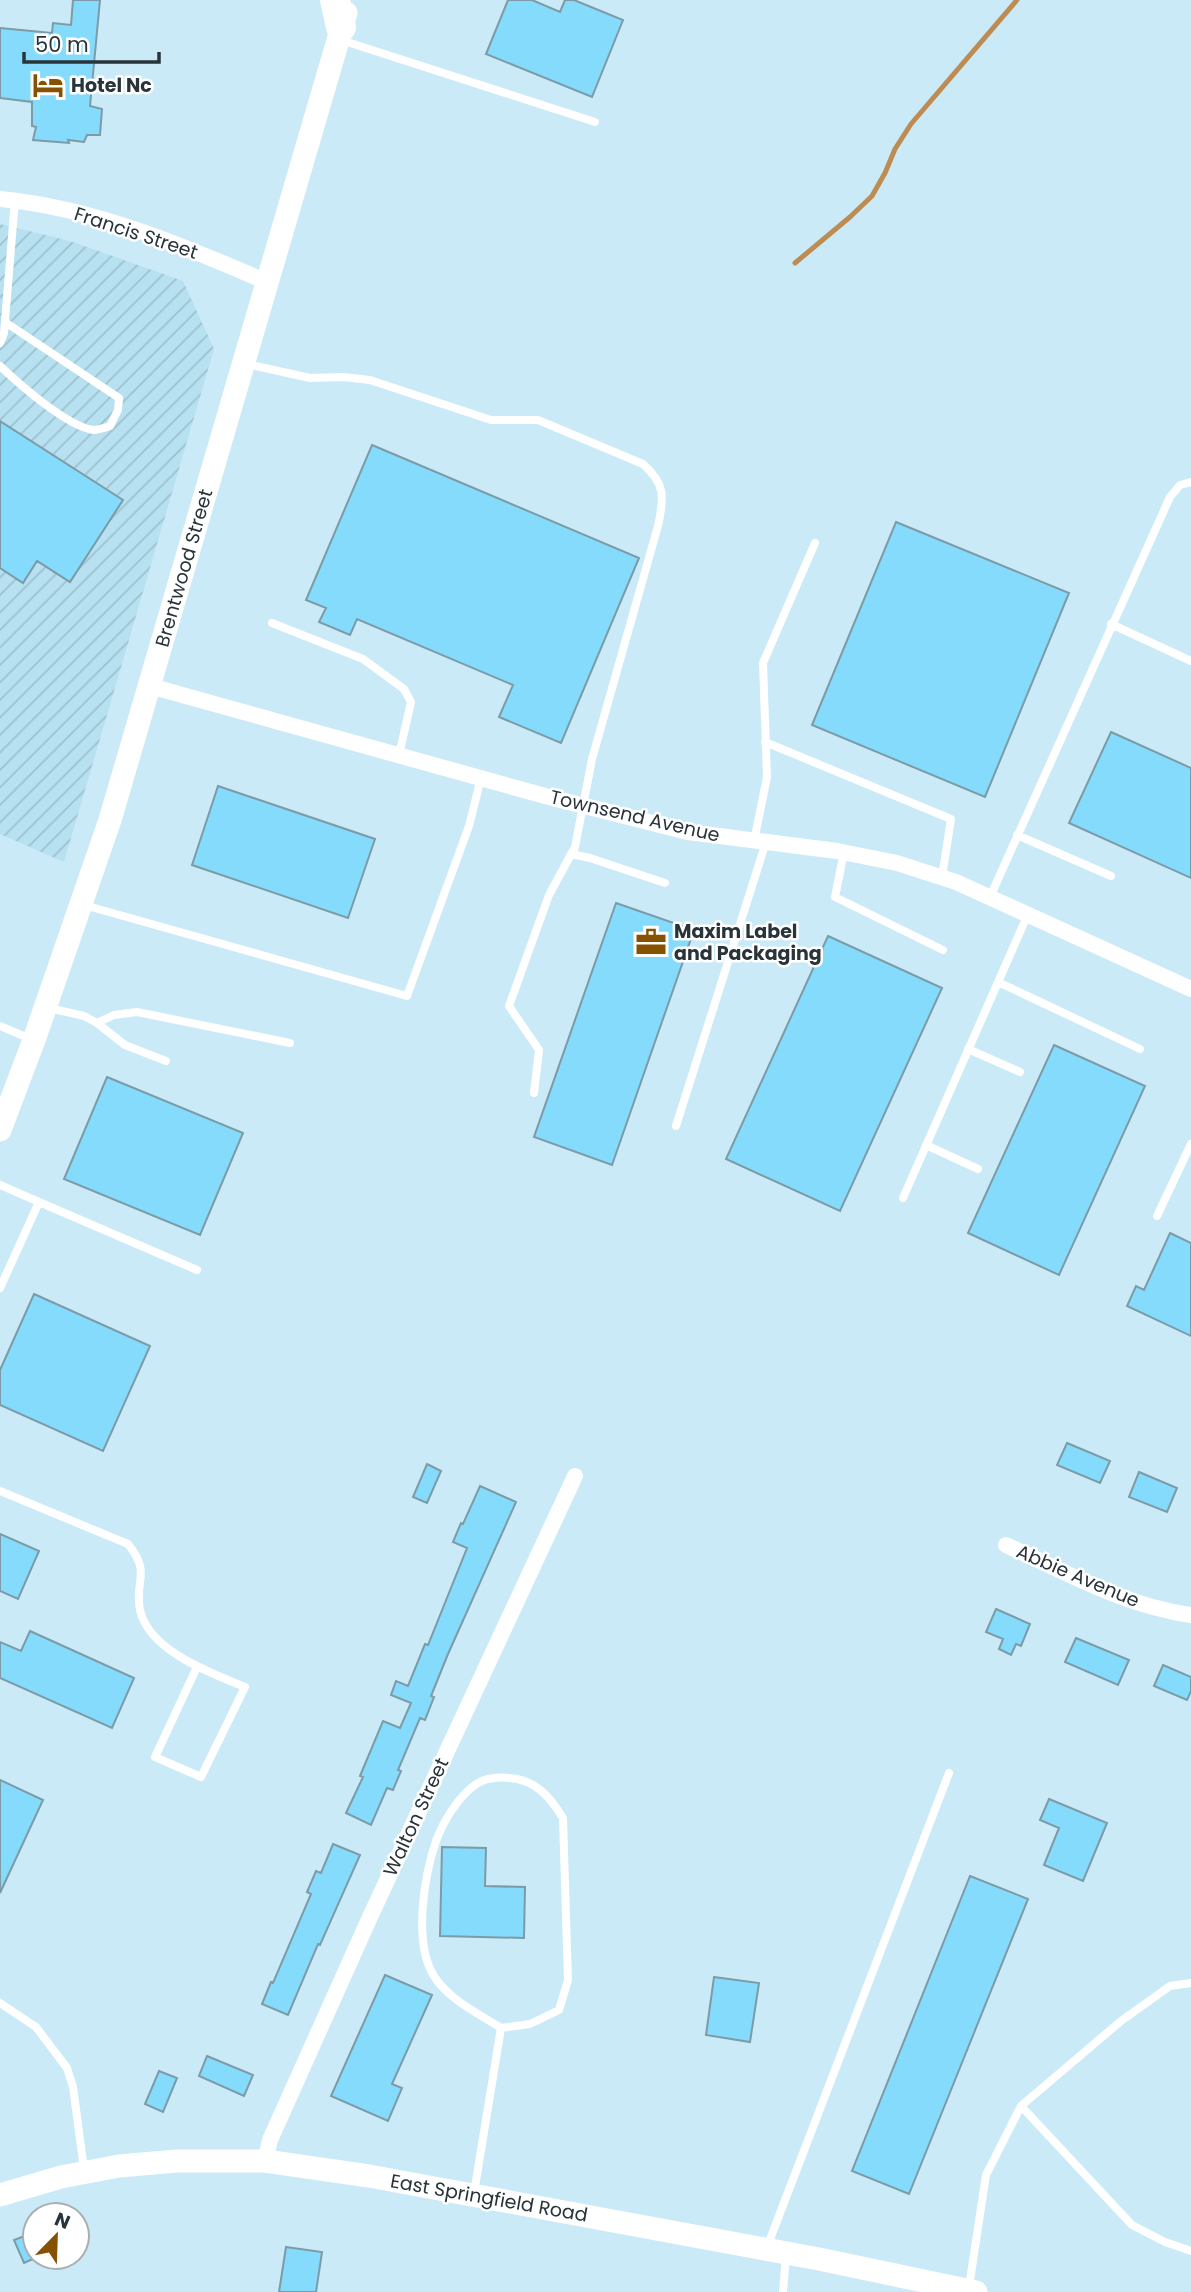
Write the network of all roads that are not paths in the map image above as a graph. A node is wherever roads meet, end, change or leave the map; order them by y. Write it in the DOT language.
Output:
graph roads {
  1 [pos="341,16"];
  2 [pos="595,122"];
  3 [pos="7,199"];
  4 [pos="267,282"];
  5 [pos="5,322"];
  6 [pos="0,343"];
  7 [pos="244,363"];
  8 [pos="0,366"];
  9 [pos="1191,482"];
  10 [pos="816,543"];
  11 [pos="272,623"];
  12 [pos="1111,624"];
  13 [pos="1191,661"];
  14 [pos="150,686"];
  15 [pos="765,742"];
  16 [pos="399,755"];
  17 [pos="481,778"];
  18 [pos="582,805"];
  19 [pos="1017,835"];
  20 [pos="760,841"];
  21 [pos="844,852"];
  22 [pos="571,854"];
  23 [pos="1111,876"];
  24 [pos="942,877"];
  25 [pos="665,883"];
  26 [pos="990,897"];
  27 [pos="81,905"];
  28 [pos="1028,914"];
  29 [pos="943,950"];
  30 [pos="998,982"];
  31 [pos="1191,989"];
  32 [pos="46,1007"];
  33 [pos="97,1023"];
  34 [pos="0,1026"];
  35 [pos="34,1040"];
  36 [pos="290,1042"];
  37 [pos="968,1049"];
  38 [pos="1140,1049"];
  39 [pos="166,1061"];
  40 [pos="1020,1072"];
  41 [pos="534,1093"];
  42 [pos="676,1126"];
  43 [pos="0,1130"];
  44 [pos="1191,1144"];
  45 [pos="926,1146"];
  46 [pos="978,1168"];
  47 [pos="0,1185"];
  48 [pos="902,1198"];
  49 [pos="40,1202"];
  50 [pos="1157,1216"];
  51 [pos="197,1270"];
  52 [pos="0,1288"];
  53 [pos="575,1476"];
  54 [pos="0,1491"];
  55 [pos="1006,1545"];
  56 [pos="1191,1615"];
  57 [pos="197,1667"];
  58 [pos="949,1773"];
  59 [pos="1191,1983"];
  60 [pos="0,2003"];
  61 [pos="501,2028"];
  62 [pos="1021,2106"];
  63 [pos="265,2161"];
  64 [pos="84,2172"];
  65 [pos="0,2195"];
  66 [pos="474,2195"];
  67 [pos="776,2251"];
  68 [pos="1191,2251"];
  69 [pos="972,2291"];
  70 [pos="783,2292"];
  1 -- 2 [label="lane"];
  1 -- 4 [label="main road, Brentwood Street"];
  3 -- 4 [label="street, Francis Street"];
  3 -- 5 [label="lane"];
  4 -- 7 [label="main road, Brentwood Street"];
  5 -- 6 [label="lane"];
  5 -- 8 [label="lane"];
  7 -- 14 [label="main road, Brentwood Street"];
  7 -- 18 [label="lane"];
  9 -- 12 [label="lane"];
  10 -- 15 [label="lane"];
  11 -- 16 [label="lane"];
  12 -- 13 [label="lane"];
  12 -- 19 [label="lane"];
  14 -- 16 [label="street, Townsend Avenue"];
  14 -- 27 [label="main road, Brentwood Street"];
  15 -- 20 [label="lane"];
  15 -- 24 [label="lane"];
  16 -- 17 [label="street, Townsend Avenue"];
  17 -- 18 [label="street, Townsend Avenue"];
  17 -- 27 [label="lane"];
  18 -- 20 [label="street, Townsend Avenue"];
  18 -- 22 [label="lane"];
  19 -- 23 [label="lane"];
  19 -- 26 [label="lane"];
  20 -- 21 [label="street, Townsend Avenue"];
  20 -- 42 [label="lane"];
  21 -- 24 [label="street, Townsend Avenue"];
  21 -- 29 [label="lane"];
  22 -- 25 [label="lane"];
  22 -- 41 [label="lane"];
  24 -- 26 [label="street, Townsend Avenue"];
  26 -- 28 [label="street, Townsend Avenue"];
  27 -- 32 [label="main road, Brentwood Street"];
  28 -- 30 [label="lane"];
  28 -- 31 [label="street, Townsend Avenue"];
  30 -- 37 [label="lane"];
  30 -- 38 [label="lane"];
  32 -- 33 [label="lane"];
  32 -- 35 [label="main road, Brentwood Street"];
  33 -- 36 [label="lane"];
  33 -- 39 [label="lane"];
  34 -- 35 [label="lane"];
  35 -- 43 [label="main road, Brentwood Street"];
  37 -- 40 [label="lane"];
  37 -- 45 [label="lane"];
  44 -- 50 [label="lane"];
  45 -- 46 [label="lane"];
  45 -- 48 [label="lane"];
  47 -- 49 [label="lane"];
  49 -- 51 [label="lane"];
  49 -- 52 [label="lane"];
  53 -- 63 [label="street, Walton Street"];
  54 -- 57 [label="lane"];
  55 -- 56 [label="street, Abbie Avenue"];
  57 -- 57 [label="lane"];
  58 -- 67 [label="lane"];
  59 -- 62 [label="lane"];
  60 -- 64 [label="lane"];
  61 -- 61 [label="lane"];
  61 -- 66 [label="lane"];
  62 -- 68 [label="lane"];
  62 -- 69 [label="lane"];
  63 -- 64 [label="main road, East Springfield Road"];
  63 -- 66 [label="main road, East Springfield Road"];
  64 -- 65 [label="main road, East Springfield Road"];
  66 -- 67 [label="main road, East Springfield Road"];
  67 -- 69 [label="main road, East Springfield Road"];
  67 -- 70 [label="lane"];
}
